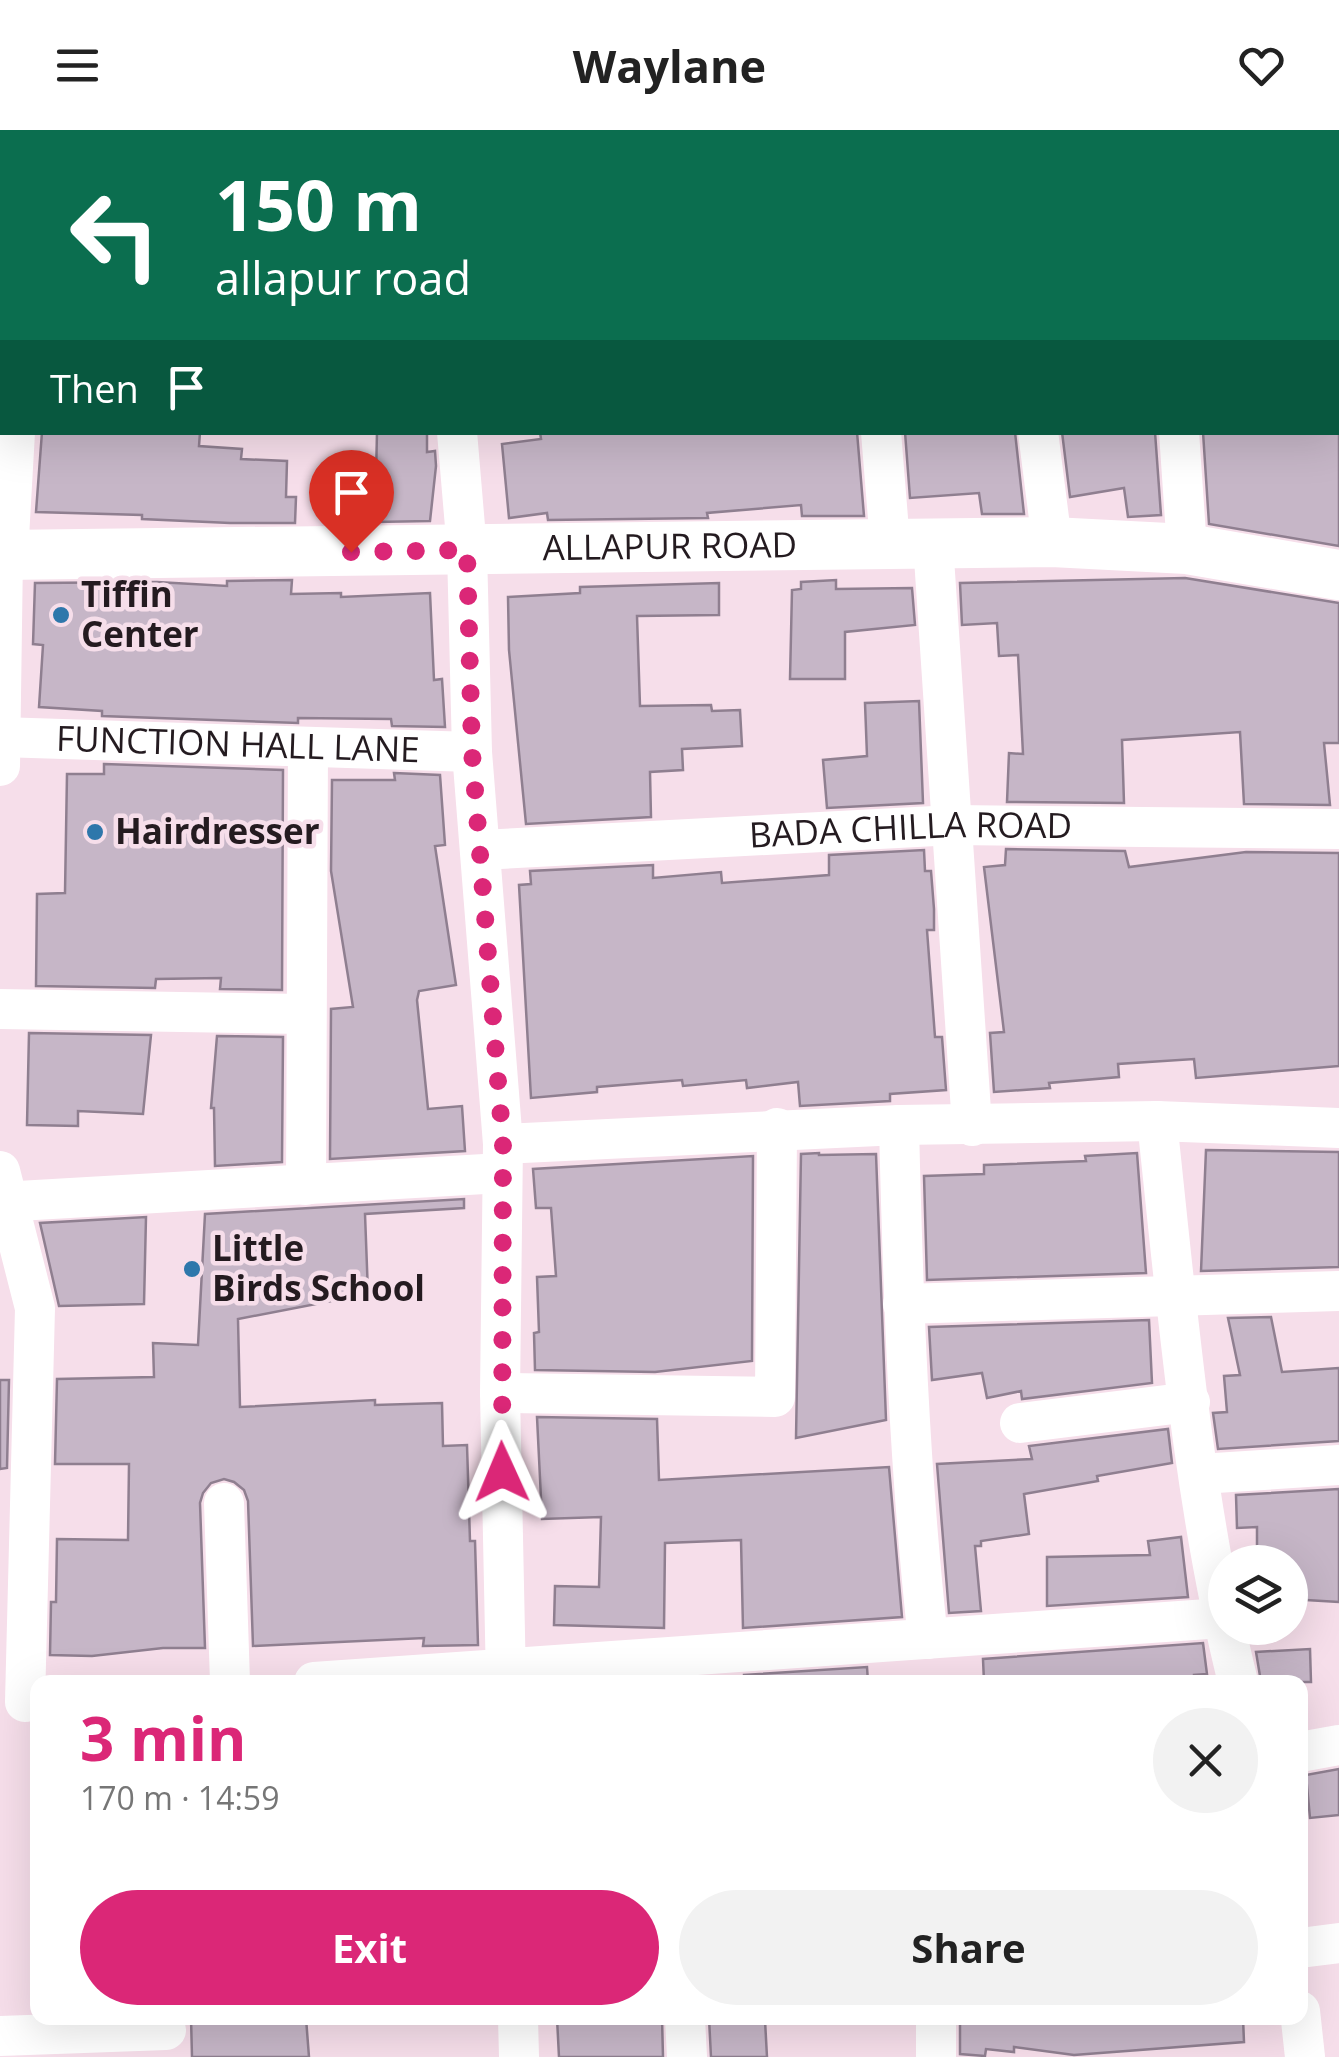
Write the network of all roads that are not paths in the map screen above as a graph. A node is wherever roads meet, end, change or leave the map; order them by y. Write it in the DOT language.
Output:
graph roads {
  1 [pos="10,435"];
  2 [pos="457,435"];
  3 [pos="881,435"];
  4 [pos="1038,435"];
  5 [pos="1179,435"];
  6 [pos="1052,542"];
  7 [pos="911,543"];
  8 [pos="1188,549"];
  9 [pos="467,550"];
  10 [pos="2,555"];
  11 [pos="1339,575"];
  12 [pos="1,747"];
  13 [pos="308,748"];
  14 [pos="472,752"];
  15 [pos="954,826"];
  16 [pos="1339,829"];
  17 [pos="481,850"];
  18 [pos="0,1009"];
  19 [pos="304,1014"];
  20 [pos="1158,1121"];
  21 [pos="899,1124"];
  22 [pos="972,1126"];
  23 [pos="777,1128"];
  24 [pos="1339,1128"];
  25 [pos="503,1158"];
  26 [pos="306,1185"];
  27 [pos="3,1192"];
  28 [pos="1339,1291"];
  29 [pos="1175,1294"];
  30 [pos="903,1304"];
  31 [pos="500,1393"];
  32 [pos="1190,1402"];
  33 [pos="1020,1424"];
  34 [pos="1339,1464"];
  35 [pos="1200,1474"];
  36 [pos="224,1503"];
  37 [pos="1211,1545"];
  38 [pos="1208,1619"];
  39 [pos="928,1639"];
  40 [pos="1229,1645"];
  41 [pos="791,1666"];
  42 [pos="230,1675"];
  43 [pos="506,1675"];
  44 [pos="1236,1675"];
  45 [pos="21,1703"];
  46 [pos="1339,1745"];
  47 [pos="1308,1751"];
  48 [pos="1339,1942"];
  49 [pos="1308,1947"];
  50 [pos="518,2025"];
  51 [pos="685,2025"];
  52 [pos="936,2025"];
  53 [pos="1302,2025"];
  54 [pos="166,2035"];
  55 [pos="0,2036"];
  56 [pos="519,2057"];
  57 [pos="687,2057"];
  58 [pos="936,2057"];
  59 [pos="1305,2057"];
  1 -- 10 [label="main road"];
  2 -- 9 [label="street"];
  3 -- 7 [label="street"];
  4 -- 6 [label="street"];
  5 -- 8 [label="street"];
  6 -- 7 [label="main road, ALLAPUR ROAD"];
  6 -- 8 [label="main road, ALLAPUR ROAD"];
  7 -- 9 [label="main road, ALLAPUR ROAD"];
  7 -- 15 [label="street"];
  8 -- 11 [label="main road, ALLAPUR ROAD"];
  9 -- 10 [label="main road, ALLAPUR ROAD"];
  9 -- 14 [label="street"];
  10 -- 12 [label="street"];
  12 -- 13 [label="street, FUNCTION HALL LANE"];
  13 -- 14 [label="street, FUNCTION HALL LANE"];
  13 -- 19 [label="street"];
  14 -- 17 [label="street"];
  15 -- 16 [label="street, BADA CHILLA ROAD"];
  15 -- 17 [label="street, BADA CHILLA ROAD"];
  15 -- 22 [label="street"];
  17 -- 25 [label="street"];
  18 -- 19 [label="street"];
  19 -- 26 [label="street"];
  20 -- 22 [label="street"];
  20 -- 24 [label="street"];
  20 -- 29 [label="street"];
  21 -- 22 [label="street"];
  21 -- 23 [label="street"];
  21 -- 30 [label="street"];
  23 -- 25 [label="street"];
  23 -- 31 [label="street"];
  25 -- 26 [label="street"];
  25 -- 31 [label="street"];
  26 -- 27 [label="street"];
  27 -- 45 [label="street"];
  28 -- 29 [label="street"];
  29 -- 30 [label="street"];
  29 -- 32 [label="street"];
  30 -- 39 [label="street"];
  31 -- 43 [label="street"];
  32 -- 33 [label="street"];
  32 -- 35 [label="street"];
  34 -- 35 [label="street"];
  35 -- 37 [label="street"];
  36 -- 42 [label="street"];
  38 -- 39 [label="street"];
  39 -- 41 [label="street"];
  40 -- 44 [label="street"];
  41 -- 43 [label="street"];
  46 -- 47 [label="street"];
  48 -- 49 [label="street"];
  50 -- 56 [label="street"];
  51 -- 57 [label="street"];
  52 -- 58 [label="street"];
  53 -- 59 [label="street"];
  54 -- 55 [label="street"];
}
